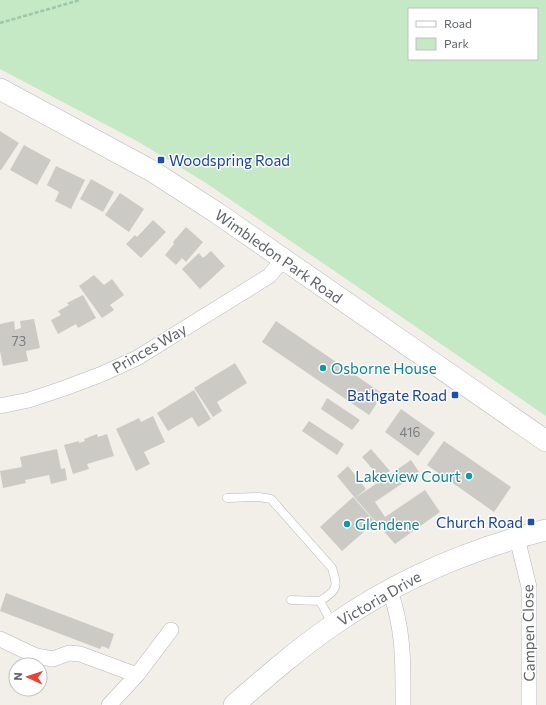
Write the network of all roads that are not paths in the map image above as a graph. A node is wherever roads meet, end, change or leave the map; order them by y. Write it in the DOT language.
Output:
graph roads {
  1 [pos="0,89"];
  2 [pos="283,260"];
  3 [pos="0,406"];
  4 [pos="546,441"];
  5 [pos="227,498"];
  6 [pos="546,530"];
  7 [pos="517,538"];
  8 [pos="390,590"];
  9 [pos="291,600"];
  10 [pos="320,601"];
  11 [pos="333,625"];
  12 [pos="171,630"];
  13 [pos="0,639"];
  14 [pos="137,675"];
  15 [pos="109,705"];
  16 [pos="234,705"];
  17 [pos="403,705"];
  18 [pos="528,705"];
  1 -- 2 [label="street, Wimbledon Park Road"];
  2 -- 3 [label="street, Princes Way"];
  2 -- 4 [label="street, Wimbledon Park Road"];
  5 -- 10 [label="lane"];
  6 -- 7 [label="street, Victoria Drive"];
  7 -- 8 [label="street, Victoria Drive"];
  7 -- 18 [label="street, Campen Close"];
  8 -- 11 [label="street, Victoria Drive"];
  8 -- 17 [label="street"];
  9 -- 10 [label="lane"];
  10 -- 11 [label="lane"];
  11 -- 16 [label="street, Victoria Drive"];
  12 -- 14 [label="street"];
  13 -- 14 [label="street"];
  14 -- 15 [label="street"];
}
